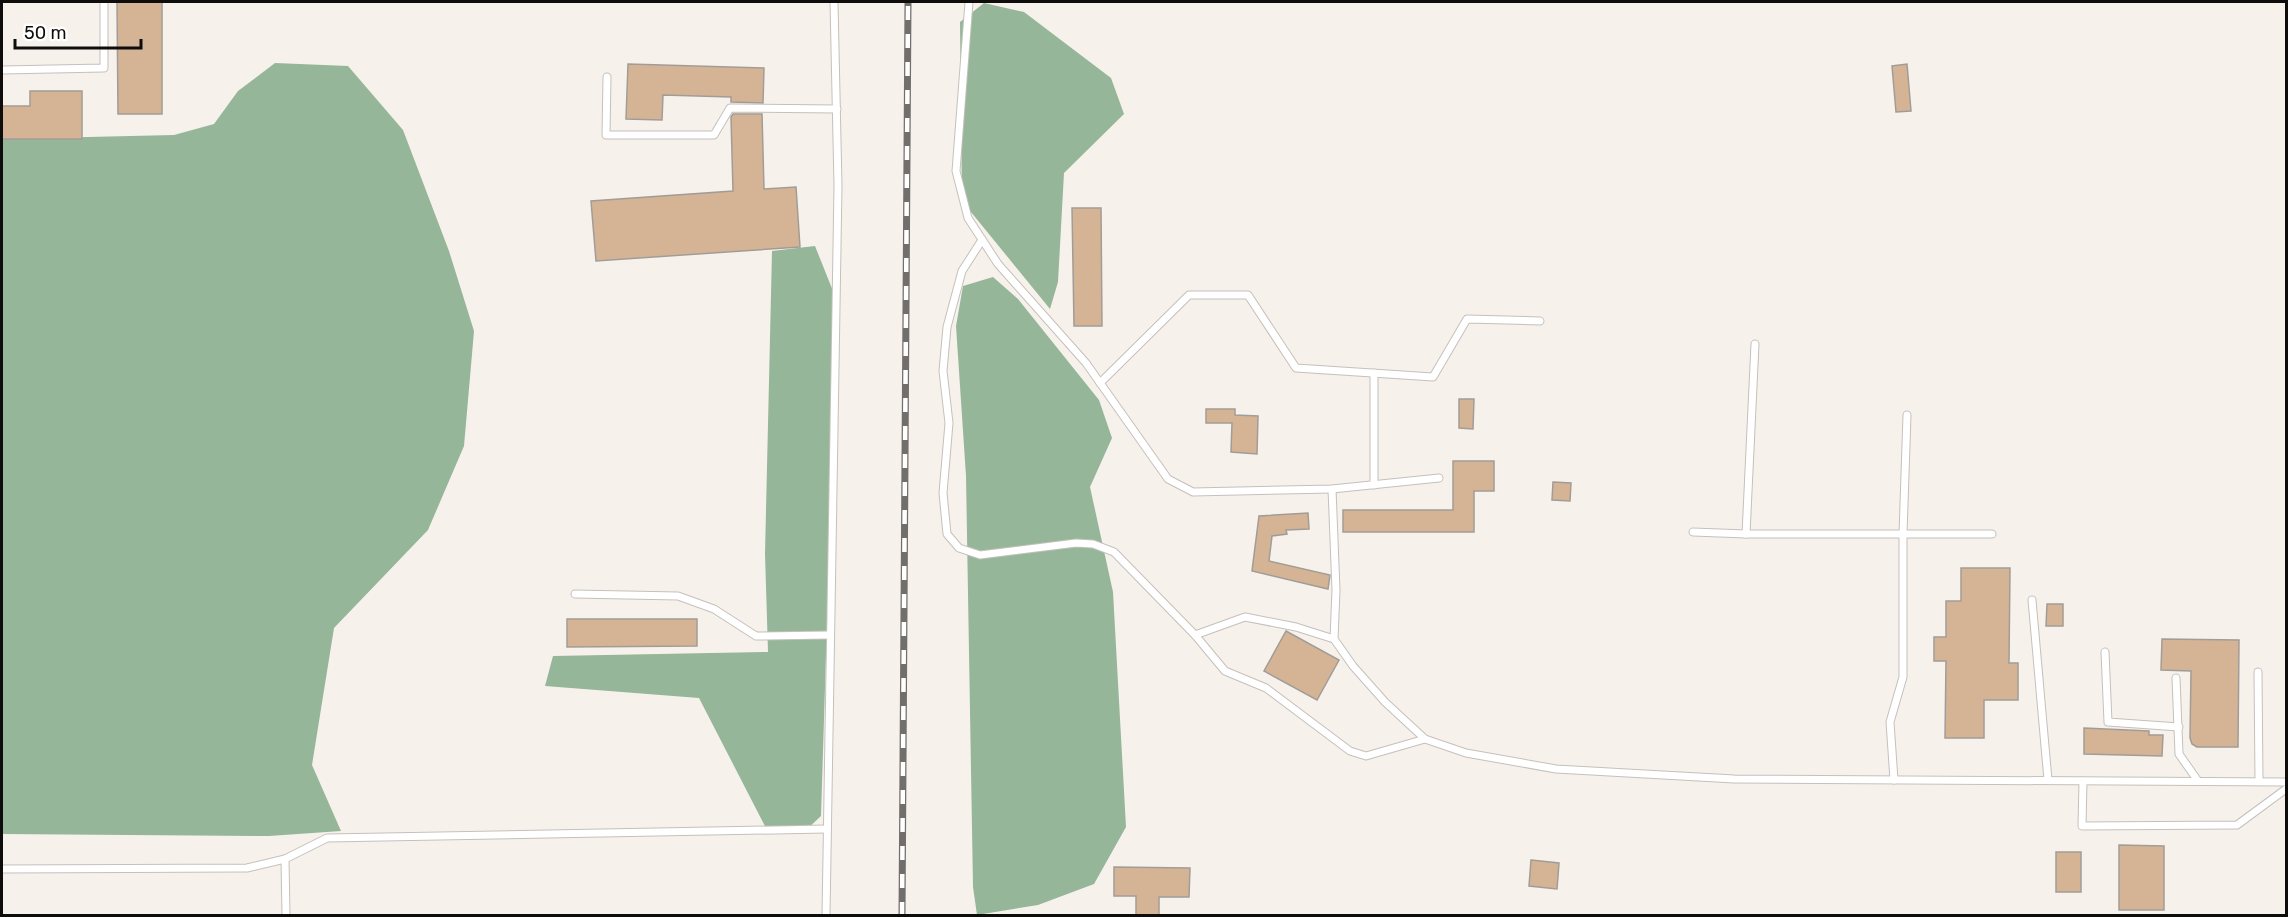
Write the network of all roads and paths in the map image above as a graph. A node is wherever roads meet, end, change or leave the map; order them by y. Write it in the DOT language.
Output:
graph roads {
  1 [pos="104,2"];
  2 [pos="834,2"];
  3 [pos="969,2"];
  4 [pos="2,70"];
  5 [pos="607,77"];
  6 [pos="837,109"];
  7 [pos="982,240"];
  8 [pos="1540,321"];
  9 [pos="1755,344"];
  10 [pos="1374,373"];
  11 [pos="1100,383"];
  12 [pos="1907,416"];
  13 [pos="1439,478"];
  14 [pos="1374,484"];
  15 [pos="1332,489"];
  16 [pos="1693,532"];
  17 [pos="1746,534"];
  18 [pos="1903,534"];
  19 [pos="1992,534"];
  20 [pos="575,594"];
  21 [pos="2032,600"];
  22 [pos="830,635"];
  23 [pos="1195,635"];
  24 [pos="1334,639"];
  25 [pos="2104,652"];
  26 [pos="2258,672"];
  27 [pos="2176,678"];
  28 [pos="2179,727"];
  29 [pos="1425,739"];
  30 [pos="1894,780"];
  31 [pos="2048,780"];
  32 [pos="2083,781"];
  33 [pos="2198,781"];
  34 [pos="2259,781"];
  35 [pos="2286,782"];
  36 [pos="2286,789"];
  37 [pos="826,829"];
  38 [pos="285,859"];
  39 [pos="2,869"];
  40 [pos="286,915"];
  41 [pos="826,915"];
  1 -- 4 [label="lane"];
  2 -- 6 [label="lane"];
  3 -- 7 [label="lane"];
  5 -- 6 [label="lane"];
  6 -- 22 [label="lane"];
  7 -- 11 [label="lane"];
  7 -- 23 [label="lane"];
  8 -- 10 [label="lane"];
  9 -- 17 [label="lane"];
  10 -- 11 [label="lane"];
  10 -- 14 [label="lane"];
  11 -- 15 [label="lane"];
  12 -- 18 [label="lane"];
  13 -- 14 [label="lane"];
  14 -- 15 [label="lane"];
  15 -- 24 [label="lane"];
  16 -- 17 [label="lane"];
  17 -- 18 [label="lane"];
  18 -- 19 [label="lane"];
  18 -- 30 [label="lane"];
  20 -- 22 [label="lane"];
  21 -- 31 [label="lane"];
  22 -- 37 [label="lane"];
  23 -- 24 [label="lane"];
  23 -- 29 [label="lane"];
  24 -- 29 [label="lane"];
  25 -- 28 [label="lane"];
  26 -- 34 [label="lane"];
  27 -- 28 [label="lane"];
  28 -- 33 [label="lane"];
  29 -- 30 [label="lane"];
  30 -- 31 [label="lane"];
  31 -- 32 [label="lane"];
  32 -- 33 [label="lane"];
  32 -- 36 [label="lane"];
  33 -- 34 [label="lane"];
  34 -- 35 [label="lane"];
  37 -- 38 [label="lane"];
  37 -- 41 [label="lane"];
  38 -- 39 [label="lane"];
  38 -- 40 [label="lane"];
}
